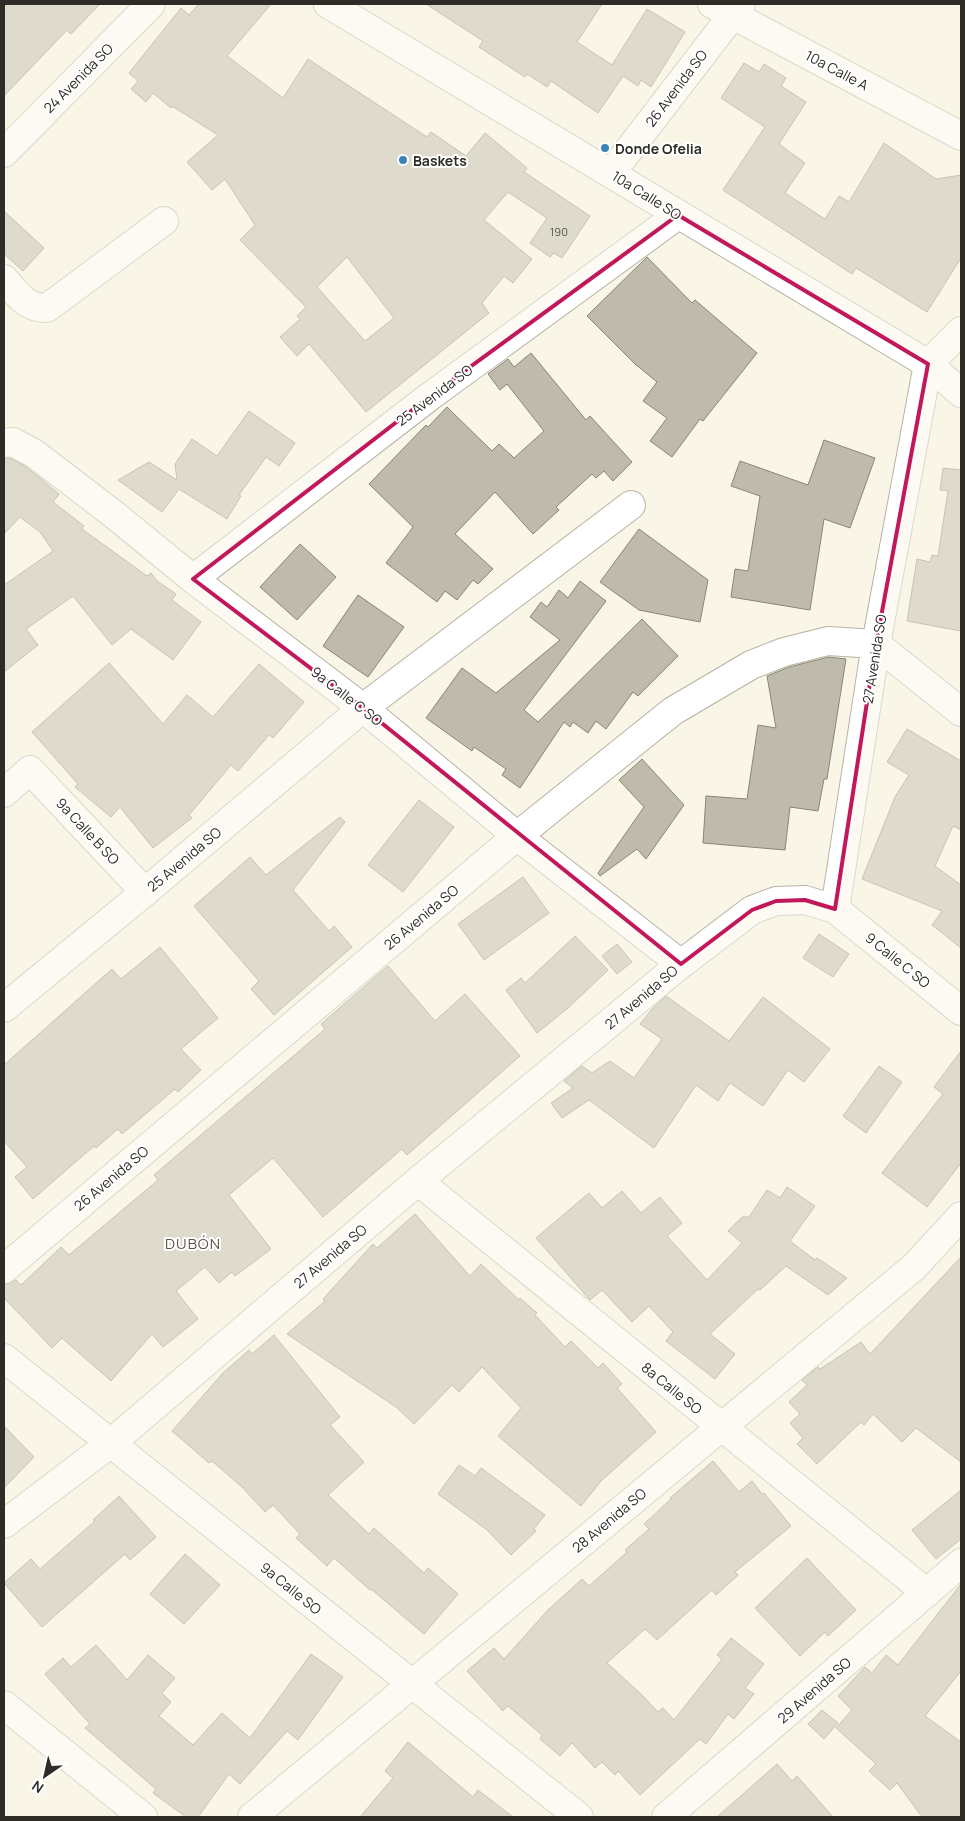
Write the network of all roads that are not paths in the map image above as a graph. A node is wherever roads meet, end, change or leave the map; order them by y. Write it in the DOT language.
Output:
graph roads {
  1 [pos="151,4"];
  2 [pos="328,4"];
  3 [pos="728,7"];
  4 [pos="961,136"];
  5 [pos="4,153"];
  6 [pos="611,173"];
  7 [pos="678,215"];
  8 [pos="164,221"];
  9 [pos="4,279"];
  10 [pos="961,332"];
  11 [pos="928,364"];
  12 [pos="961,393"];
  13 [pos="4,443"];
  14 [pos="631,505"];
  15 [pos="193,579"];
  16 [pos="876,644"];
  17 [pos="363,708"];
  18 [pos="961,712"];
  19 [pos="4,793"];
  20 [pos="517,836"];
  21 [pos="145,892"];
  22 [pos="835,909"];
  23 [pos="681,964"];
  24 [pos="4,1008"];
  25 [pos="961,1010"];
  26 [pos="418,1181"];
  27 [pos="961,1216"];
  28 [pos="4,1269"];
  29 [pos="4,1358"];
  30 [pos="721,1427"];
  31 [pos="111,1444"];
  32 [pos="4,1524"];
  33 [pos="961,1563"];
  34 [pos="927,1593"];
  35 [pos="412,1684"];
  36 [pos="4,1705"];
  37 [pos="143,1817"];
  38 [pos="252,1817"];
  39 [pos="579,1817"];
  40 [pos="666,1817"];
  1 -- 5 [label="street, 24 Avenida SO"];
  2 -- 6 [label="street, 10a Calle SO"];
  3 -- 4 [label="street, 10a Calle A"];
  3 -- 6 [label="street, 26 Avenida SO"];
  6 -- 7 [label="street, 10a Calle SO"];
  7 -- 11 [label="street, 10a Calle SO"];
  7 -- 15 [label="street, 25 Avenida SO"];
  8 -- 9 [label="street"];
  10 -- 11 [label="street"];
  11 -- 12 [label="street, 10a Calle SO"];
  11 -- 16 [label="street, 27 Avenida SO"];
  13 -- 15 [label="street, 9a Calle C SO"];
  14 -- 17 [label="street, 25 Avenida SO"];
  15 -- 17 [label="street, 9a Calle C SO"];
  16 -- 18 [label="street"];
  16 -- 20 [label="street, 26 Avenida SO"];
  16 -- 22 [label="street, 27 Avenida SO"];
  17 -- 20 [label="street, 9a Calle C SO"];
  17 -- 21 [label="street, 25 Avenida SO"];
  19 -- 21 [label="street, 9a Calle B SO"];
  20 -- 23 [label="street, 9a Calle C SO"];
  20 -- 28 [label="street, 26 Avenida SO"];
  21 -- 24 [label="street, 25 Avenida SO"];
  22 -- 23 [label="street, 27 Avenida SO"];
  22 -- 25 [label="street, 9 Calle C SO"];
  23 -- 26 [label="street, 27 Avenida SO"];
  26 -- 30 [label="street, 8a Calle SO"];
  26 -- 31 [label="street, 27 Avenida SO"];
  27 -- 30 [label="street, 28 Avenida SO"];
  29 -- 31 [label="street, 9a Calle SO"];
  30 -- 34 [label="street, 8a Calle SO"];
  30 -- 35 [label="street, 28 Avenida SO"];
  31 -- 32 [label="street, 27 Avenida SO"];
  31 -- 35 [label="street, 9a Calle SO"];
  33 -- 34 [label="street, 29 Avenida SO"];
  34 -- 40 [label="street, 29 Avenida SO"];
  35 -- 38 [label="street, 28 Avenida SO"];
  35 -- 39 [label="street, 9a Calle SO"];
  36 -- 37 [label="street"];
}
